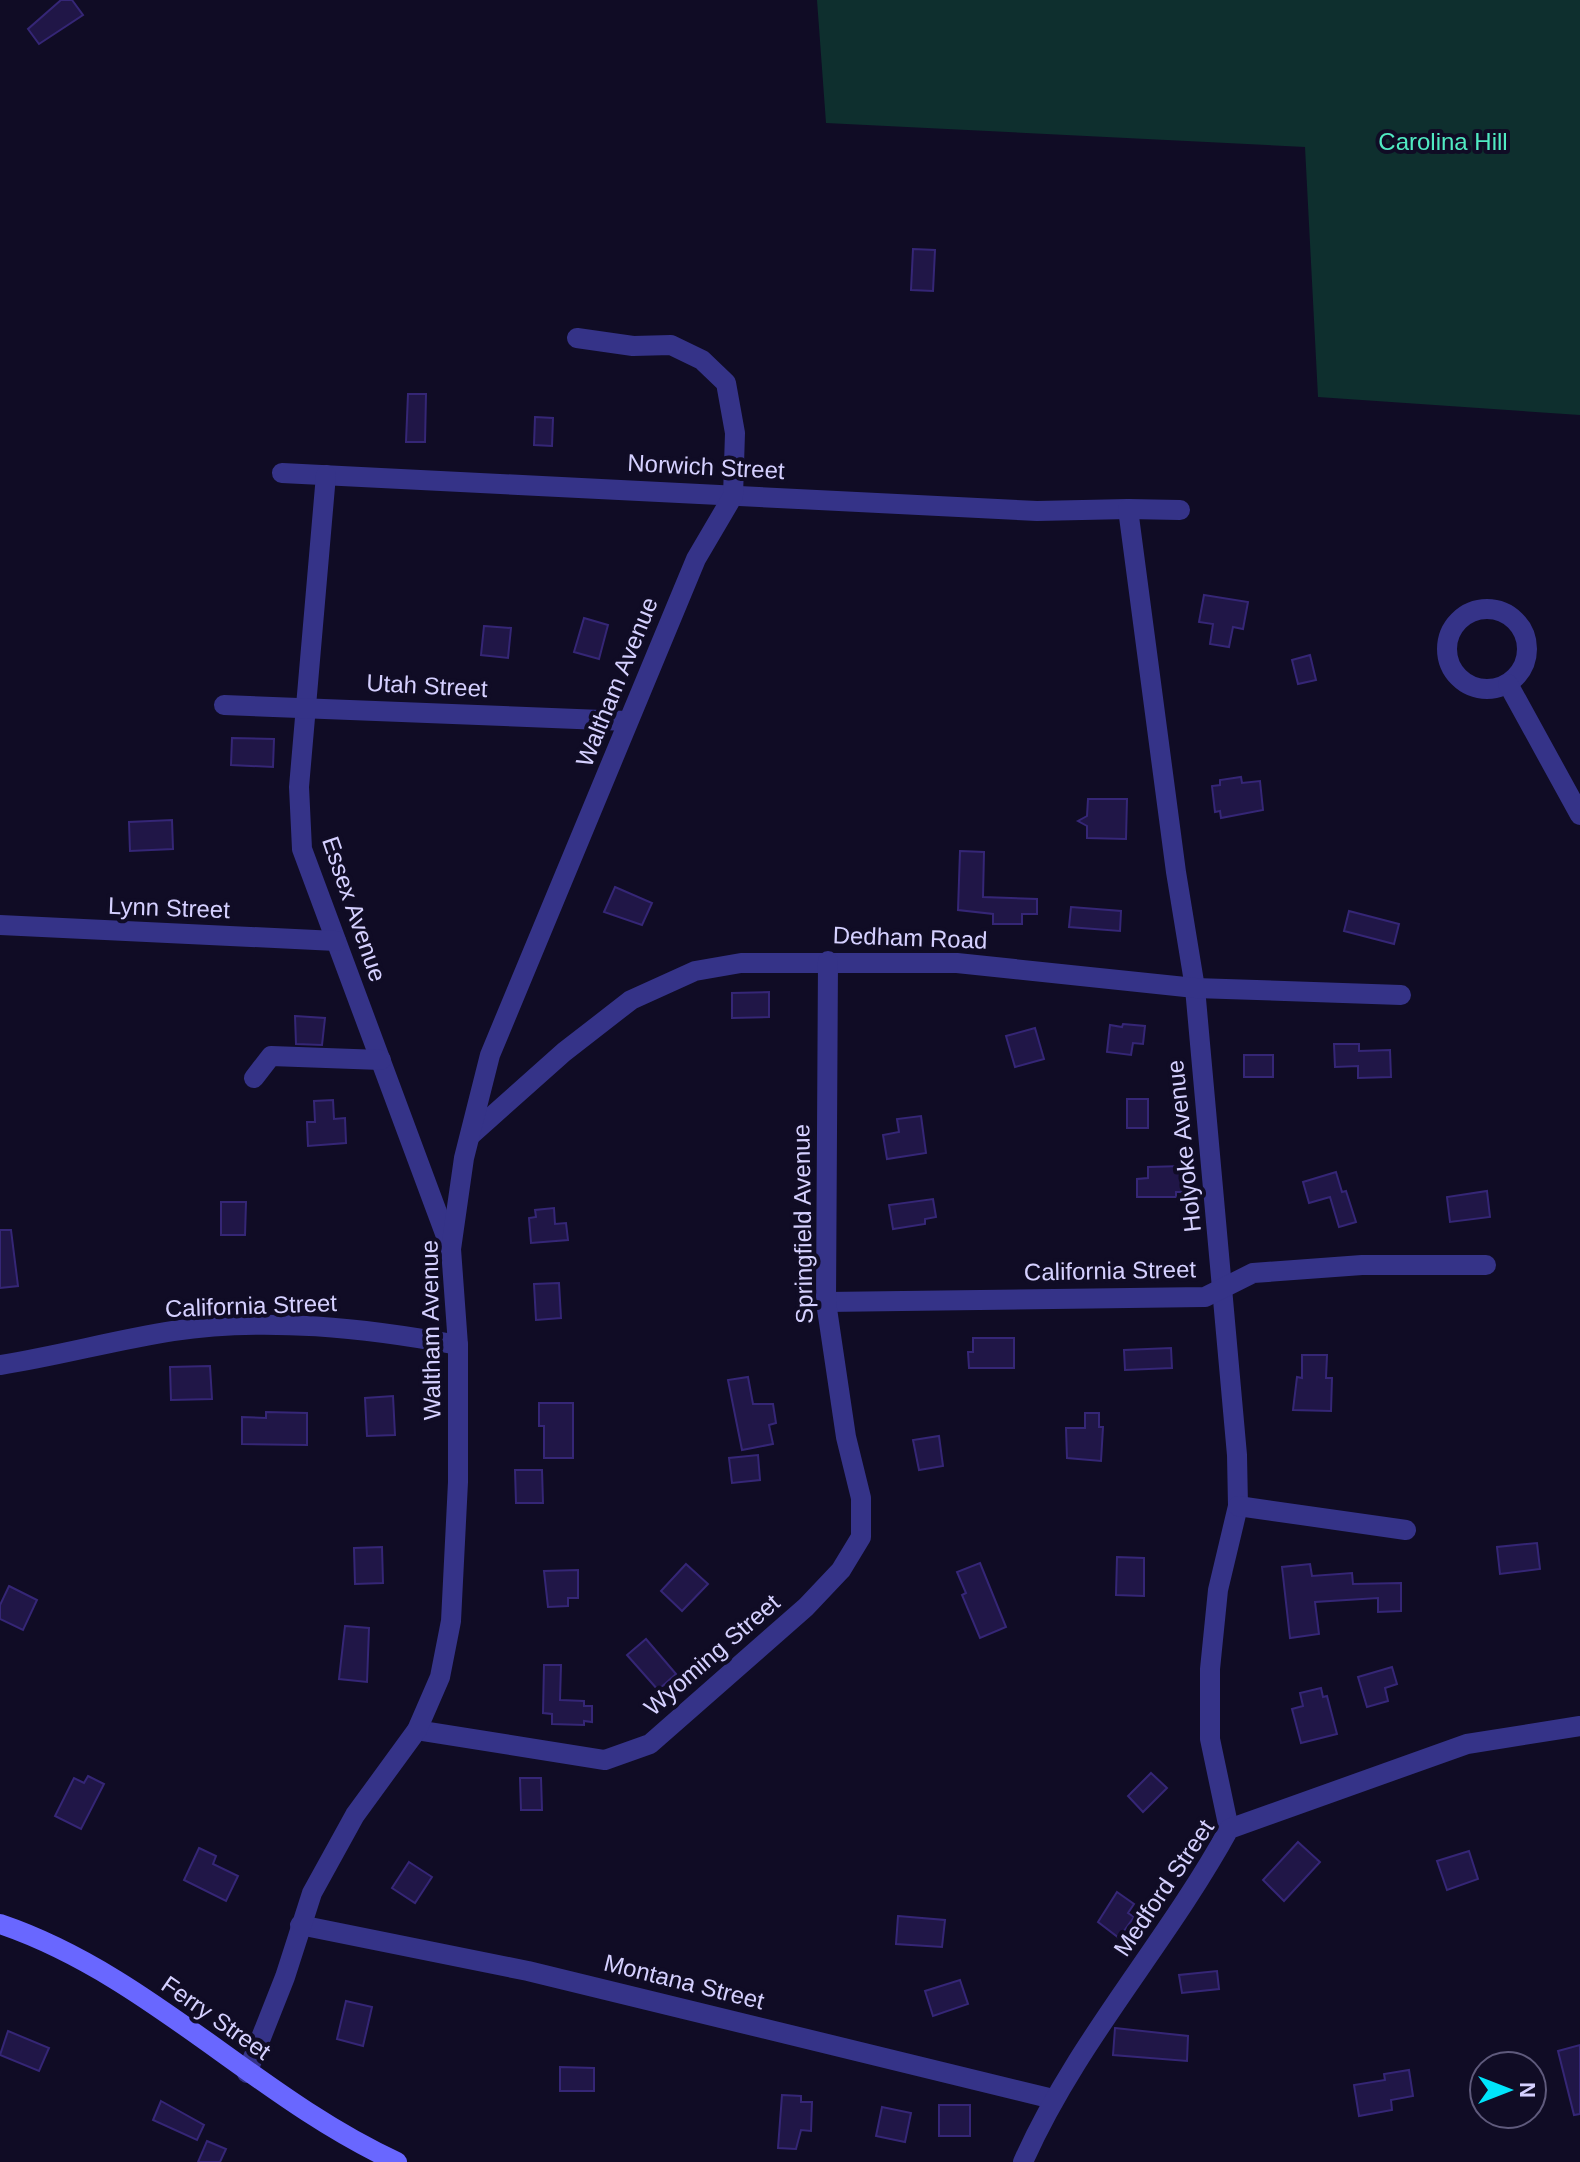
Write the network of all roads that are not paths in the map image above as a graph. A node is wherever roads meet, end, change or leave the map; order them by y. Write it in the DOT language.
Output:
graph roads {
  1 [pos="577,338"];
  2 [pos="282,473"];
  3 [pos="326,475"];
  4 [pos="733,496"];
  5 [pos="1128,509"];
  6 [pos="1180,510"];
  7 [pos="1508,684"];
  8 [pos="224,705"];
  9 [pos="308,707"];
  10 [pos="627,721"];
  11 [pos="1580,815"];
  12 [pos="0,925"];
  13 [pos="336,941"];
  14 [pos="828,961"];
  15 [pos="1195,988"];
  16 [pos="1401,995"];
  17 [pos="381,1060"];
  18 [pos="254,1078"];
  19 [pos="483,1085"];
  20 [pos="516,1097"];
  21 [pos="472,1134"];
  22 [pos="451,1249"];
  23 [pos="1486,1265"];
  24 [pos="1223,1290"];
  25 [pos="826,1302"];
  26 [pos="458,1345"];
  27 [pos="0,1365"];
  28 [pos="1238,1506"];
  29 [pos="1406,1530"];
  30 [pos="806,1607"];
  31 [pos="1580,1726"];
  32 [pos="417,1730"];
  33 [pos="1229,1829"];
  34 [pos="0,1924"];
  35 [pos="300,1925"];
  36 [pos="247,2073"];
  37 [pos="1053,2099"];
  38 [pos="397,2162"];
  39 [pos="1023,2162"];
  1 -- 4 [label="street"];
  2 -- 3 [label="street, Norwich Street"];
  3 -- 4 [label="street, Norwich Street"];
  3 -- 9 [label="street, Essex Avenue"];
  4 -- 5 [label="street, Norwich Street"];
  4 -- 10 [label="street, Waltham Avenue"];
  5 -- 6 [label="street"];
  5 -- 15 [label="street, Holyoke Avenue"];
  7 -- 11 [label="street"];
  8 -- 9 [label="street, Utah Street"];
  9 -- 10 [label="street, Utah Street"];
  9 -- 13 [label="street, Essex Avenue"];
  10 -- 19 [label="street, Waltham Avenue"];
  12 -- 13 [label="street, Lynn Street"];
  13 -- 17 [label="street, Essex Avenue"];
  14 -- 15 [label="street, Dedham Road"];
  14 -- 20 [label="street, Dedham Road"];
  14 -- 25 [label="street, Springfield Avenue"];
  15 -- 16 [label="street, Dedham Road"];
  15 -- 24 [label="street, Holyoke Avenue"];
  17 -- 18 [label="street"];
  17 -- 22 [label="street, Essex Avenue"];
  19 -- 20 [label="street"];
  19 -- 21 [label="street, Waltham Avenue"];
  20 -- 21 [label="street, Dedham Road"];
  21 -- 22 [label="street, Waltham Avenue"];
  22 -- 26 [label="street, Waltham Avenue"];
  23 -- 24 [label="street, California Street"];
  24 -- 25 [label="street, California Street"];
  24 -- 28 [label="street, Holyoke Avenue"];
  25 -- 30 [label="street, Springfield Avenue"];
  26 -- 27 [label="street, California Street"];
  26 -- 32 [label="street, Waltham Avenue"];
  28 -- 29 [label="street"];
  28 -- 33 [label="street, Holyoke Avenue"];
  30 -- 32 [label="street, Wyoming Street"];
  31 -- 33 [label="street, Medford Street"];
  32 -- 35 [label="street, Waltham Avenue"];
  33 -- 37 [label="street, Medford Street"];
  34 -- 36 [label="main road, Ferry Street"];
  35 -- 36 [label="street, Waltham Avenue"];
  35 -- 37 [label="street, Montana Street"];
  36 -- 38 [label="main road, Ferry Street"];
  37 -- 39 [label="street, Medford Street"];
}
